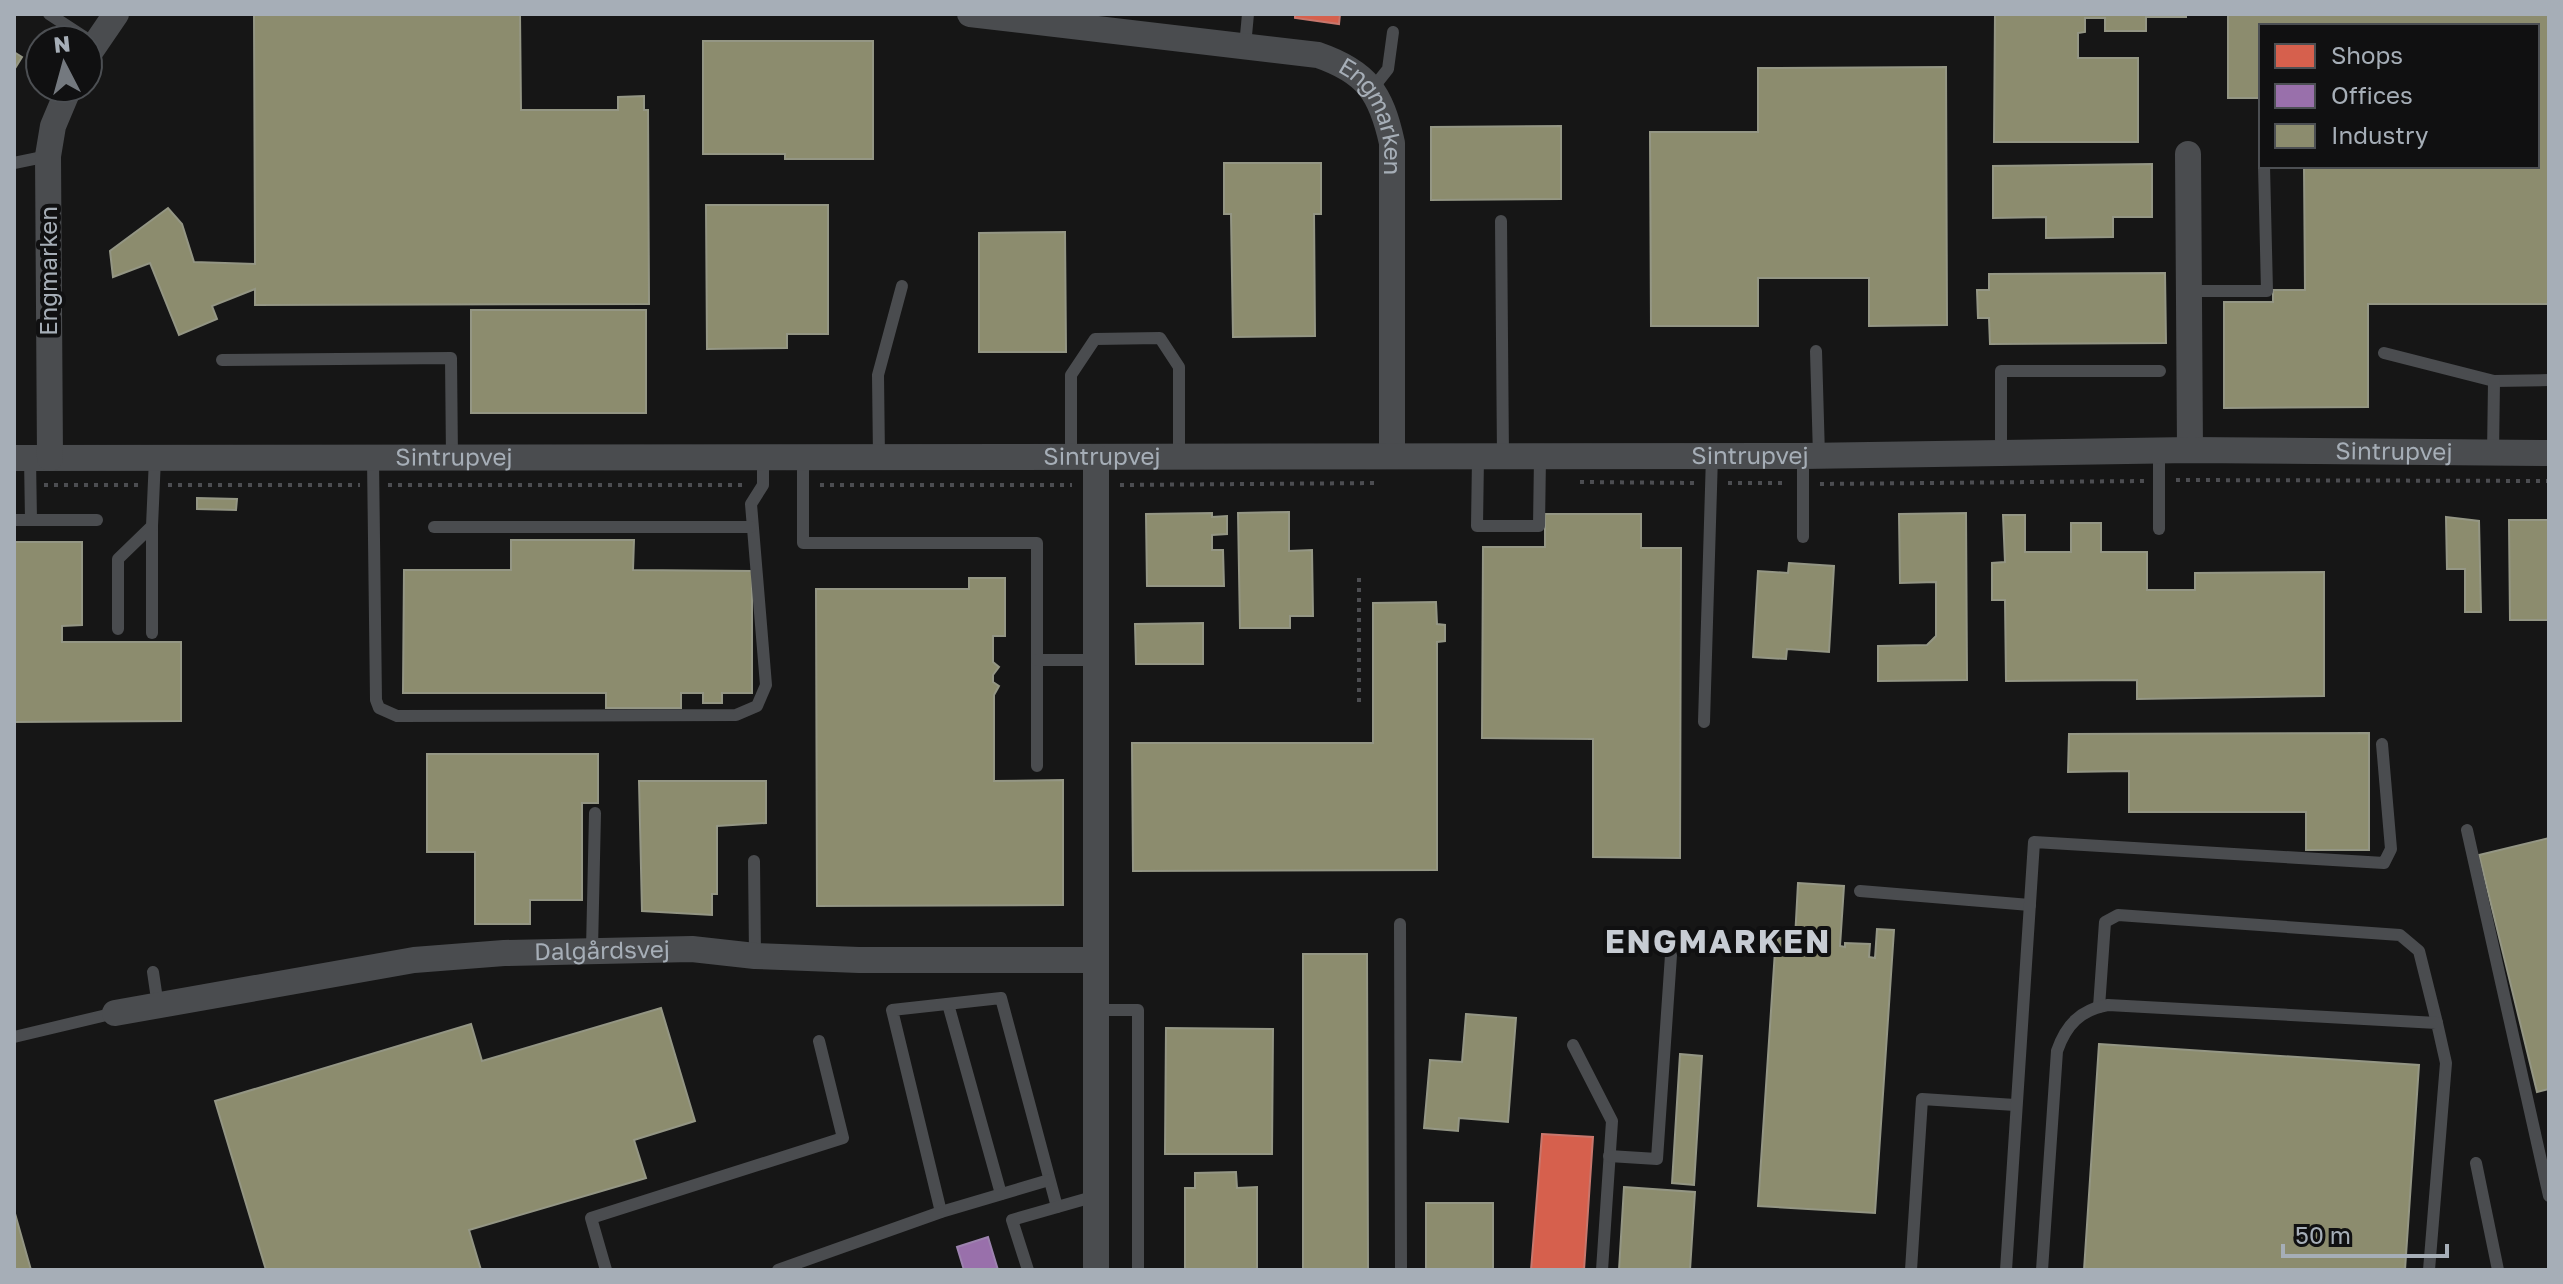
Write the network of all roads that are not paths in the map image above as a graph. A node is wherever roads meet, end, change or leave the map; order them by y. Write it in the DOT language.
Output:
graph roads {
  1 [pos="49,14"];
  2 [pos="116,14"];
  3 [pos="970,14"];
  4 [pos="1248,14"];
  5 [pos="68,19"];
  6 [pos="1118,23"];
  7 [pos="104,32"];
  8 [pos="1393,32"];
  9 [pos="1245,46"];
  10 [pos="1373,88"];
  11 [pos="62,104"];
  12 [pos="2188,154"];
  13 [pos="48,156"];
  14 [pos="14,163"];
  15 [pos="2264,168"];
  16 [pos="1501,221"];
  17 [pos="902,286"];
  18 [pos="2188,291"];
  19 [pos="1816,351"];
  20 [pos="2384,353"];
  21 [pos="222,360"];
  22 [pos="2160,371"];
  23 [pos="2549,380"];
  24 [pos="2494,381"];
  25 [pos="2159,450"];
  26 [pos="2190,450"];
  27 [pos="2001,453"];
  28 [pos="2549,453"];
  29 [pos="2493,454"];
  30 [pos="1179,456"];
  31 [pos="1392,456"];
  32 [pos="1712,456"];
  33 [pos="1811,456"];
  34 [pos="1084,457"];
  35 [pos="1490,457"];
  36 [pos="31,458"];
  37 [pos="155,458"];
  38 [pos="763,458"];
  39 [pos="803,458"];
  40 [pos="879,458"];
  41 [pos="452,459"];
  42 [pos="1540,470"];
  43 [pos="374,472"];
  44 [pos="14,520"];
  45 [pos="31,520"];
  46 [pos="97,520"];
  47 [pos="152,526"];
  48 [pos="434,527"];
  49 [pos="751,527"];
  50 [pos="2159,529"];
  51 [pos="1803,537"];
  52 [pos="118,629"];
  53 [pos="152,633"];
  54 [pos="1037,660"];
  55 [pos="1096,660"];
  56 [pos="1704,722"];
  57 [pos="2382,744"];
  58 [pos="1037,766"];
  59 [pos="595,813"];
  60 [pos="2467,830"];
  61 [pos="754,861"];
  62 [pos="1860,891"];
  63 [pos="2030,905"];
  64 [pos="1400,924"];
  65 [pos="592,949"];
  66 [pos="1671,955"];
  67 [pos="755,956"];
  68 [pos="1096,960"];
  69 [pos="153,972"];
  70 [pos="948,1004"];
  71 [pos="158,1006"];
  72 [pos="2099,1007"];
  73 [pos="1096,1010"];
  74 [pos="115,1013"];
  75 [pos="2437,1023"];
  76 [pos="14,1037"];
  77 [pos="819,1041"];
  78 [pos="1573,1045"];
  79 [pos="2015,1105"];
  80 [pos="1609,1156"];
  81 [pos="2476,1163"];
  82 [pos="1049,1180"];
  83 [pos="1001,1194"];
  84 [pos="1096,1196"];
  85 [pos="2549,1196"];
  86 [pos="1057,1207"];
  87 [pos="941,1212"];
  88 [pos="606,1270"];
  89 [pos="778,1270"];
  90 [pos="1028,1270"];
  91 [pos="1096,1270"];
  92 [pos="1138,1270"];
  93 [pos="1401,1270"];
  94 [pos="1602,1270"];
  95 [pos="1911,1270"];
  96 [pos="2006,1270"];
  97 [pos="2042,1270"];
  98 [pos="2429,1270"];
  99 [pos="2498,1270"];
  1 -- 5 [label="lane"];
  2 -- 7 [label="street"];
  3 -- 6 [label="street, Engmarken"];
  4 -- 9 [label="lane"];
  6 -- 9 [label="street, Engmarken"];
  8 -- 10 [label="lane"];
  9 -- 10 [label="street, Engmarken"];
  10 -- 31 [label="street, Engmarken"];
  11 -- 13 [label="street, Engmarken"];
  12 -- 18 [label="street"];
  13 -- 14 [label="lane"];
  13 -- 36 [label="street, Engmarken"];
  15 -- 18 [label="lane"];
  16 -- 35 [label="lane"];
  17 -- 40 [label="lane"];
  18 -- 26 [label="street"];
  19 -- 33 [label="lane"];
  20 -- 24 [label="lane"];
  21 -- 41 [label="lane"];
  22 -- 27 [label="lane"];
  23 -- 24 [label="lane"];
  24 -- 29 [label="lane"];
  25 -- 26 [label="street, Sintrupvej"];
  25 -- 27 [label="street, Sintrupvej"];
  25 -- 50 [label="lane"];
  26 -- 29 [label="street, Sintrupvej"];
  27 -- 33 [label="street, Sintrupvej"];
  28 -- 29 [label="street, Sintrupvej"];
  30 -- 31 [label="street, Sintrupvej"];
  30 -- 34 [label="street, Sintrupvej"];
  30 -- 34 [label="lane"];
  31 -- 35 [label="street, Sintrupvej"];
  32 -- 33 [label="street, Sintrupvej"];
  32 -- 42 [label="street, Sintrupvej"];
  32 -- 56 [label="lane"];
  33 -- 51 [label="lane"];
  34 -- 40 [label="street, Sintrupvej"];
  34 -- 55 [label="street"];
  35 -- 42 [label="street, Sintrupvej"];
  35 -- 42 [label="lane"];
  36 -- 37 [label="street, Sintrupvej"];
  36 -- 45 [label="lane"];
  37 -- 43 [label="street, Sintrupvej"];
  37 -- 47 [label="lane"];
  38 -- 39 [label="street, Sintrupvej"];
  38 -- 41 [label="street, Sintrupvej"];
  38 -- 49 [label="lane"];
  39 -- 40 [label="street, Sintrupvej"];
  39 -- 54 [label="lane"];
  41 -- 43 [label="street, Sintrupvej"];
  43 -- 49 [label="lane"];
  44 -- 45 [label="lane"];
  45 -- 46 [label="lane"];
  47 -- 52 [label="lane"];
  47 -- 53 [label="lane"];
  48 -- 49 [label="lane"];
  54 -- 55 [label="lane"];
  54 -- 58 [label="lane"];
  55 -- 68 [label="street"];
  57 -- 63 [label="lane"];
  59 -- 65 [label="lane"];
  60 -- 85 [label="lane"];
  61 -- 67 [label="lane"];
  62 -- 63 [label="lane"];
  63 -- 79 [label="lane"];
  64 -- 93 [label="lane"];
  65 -- 67 [label="street, Dalgårdsvej"];
  65 -- 71 [label="street, Dalgårdsvej"];
  66 -- 80 [label="lane"];
  67 -- 68 [label="street, Dalgårdsvej"];
  68 -- 73 [label="street"];
  69 -- 71 [label="lane"];
  70 -- 82 [label="lane"];
  70 -- 83 [label="lane"];
  70 -- 87 [label="lane"];
  71 -- 74 [label="street, Dalgårdsvej"];
  72 -- 75 [label="lane"];
  72 -- 75 [label="lane"];
  72 -- 97 [label="lane"];
  73 -- 84 [label="street"];
  73 -- 92 [label="lane"];
  74 -- 76 [label="lane"];
  75 -- 98 [label="lane"];
  77 -- 88 [label="lane"];
  78 -- 80 [label="lane"];
  79 -- 95 [label="lane"];
  79 -- 96 [label="lane"];
  80 -- 94 [label="lane"];
  81 -- 99 [label="lane"];
  82 -- 83 [label="lane"];
  82 -- 86 [label="lane"];
  83 -- 87 [label="lane"];
  84 -- 86 [label="lane"];
  84 -- 91 [label="street"];
  86 -- 90 [label="lane"];
  87 -- 89 [label="lane"];
}
